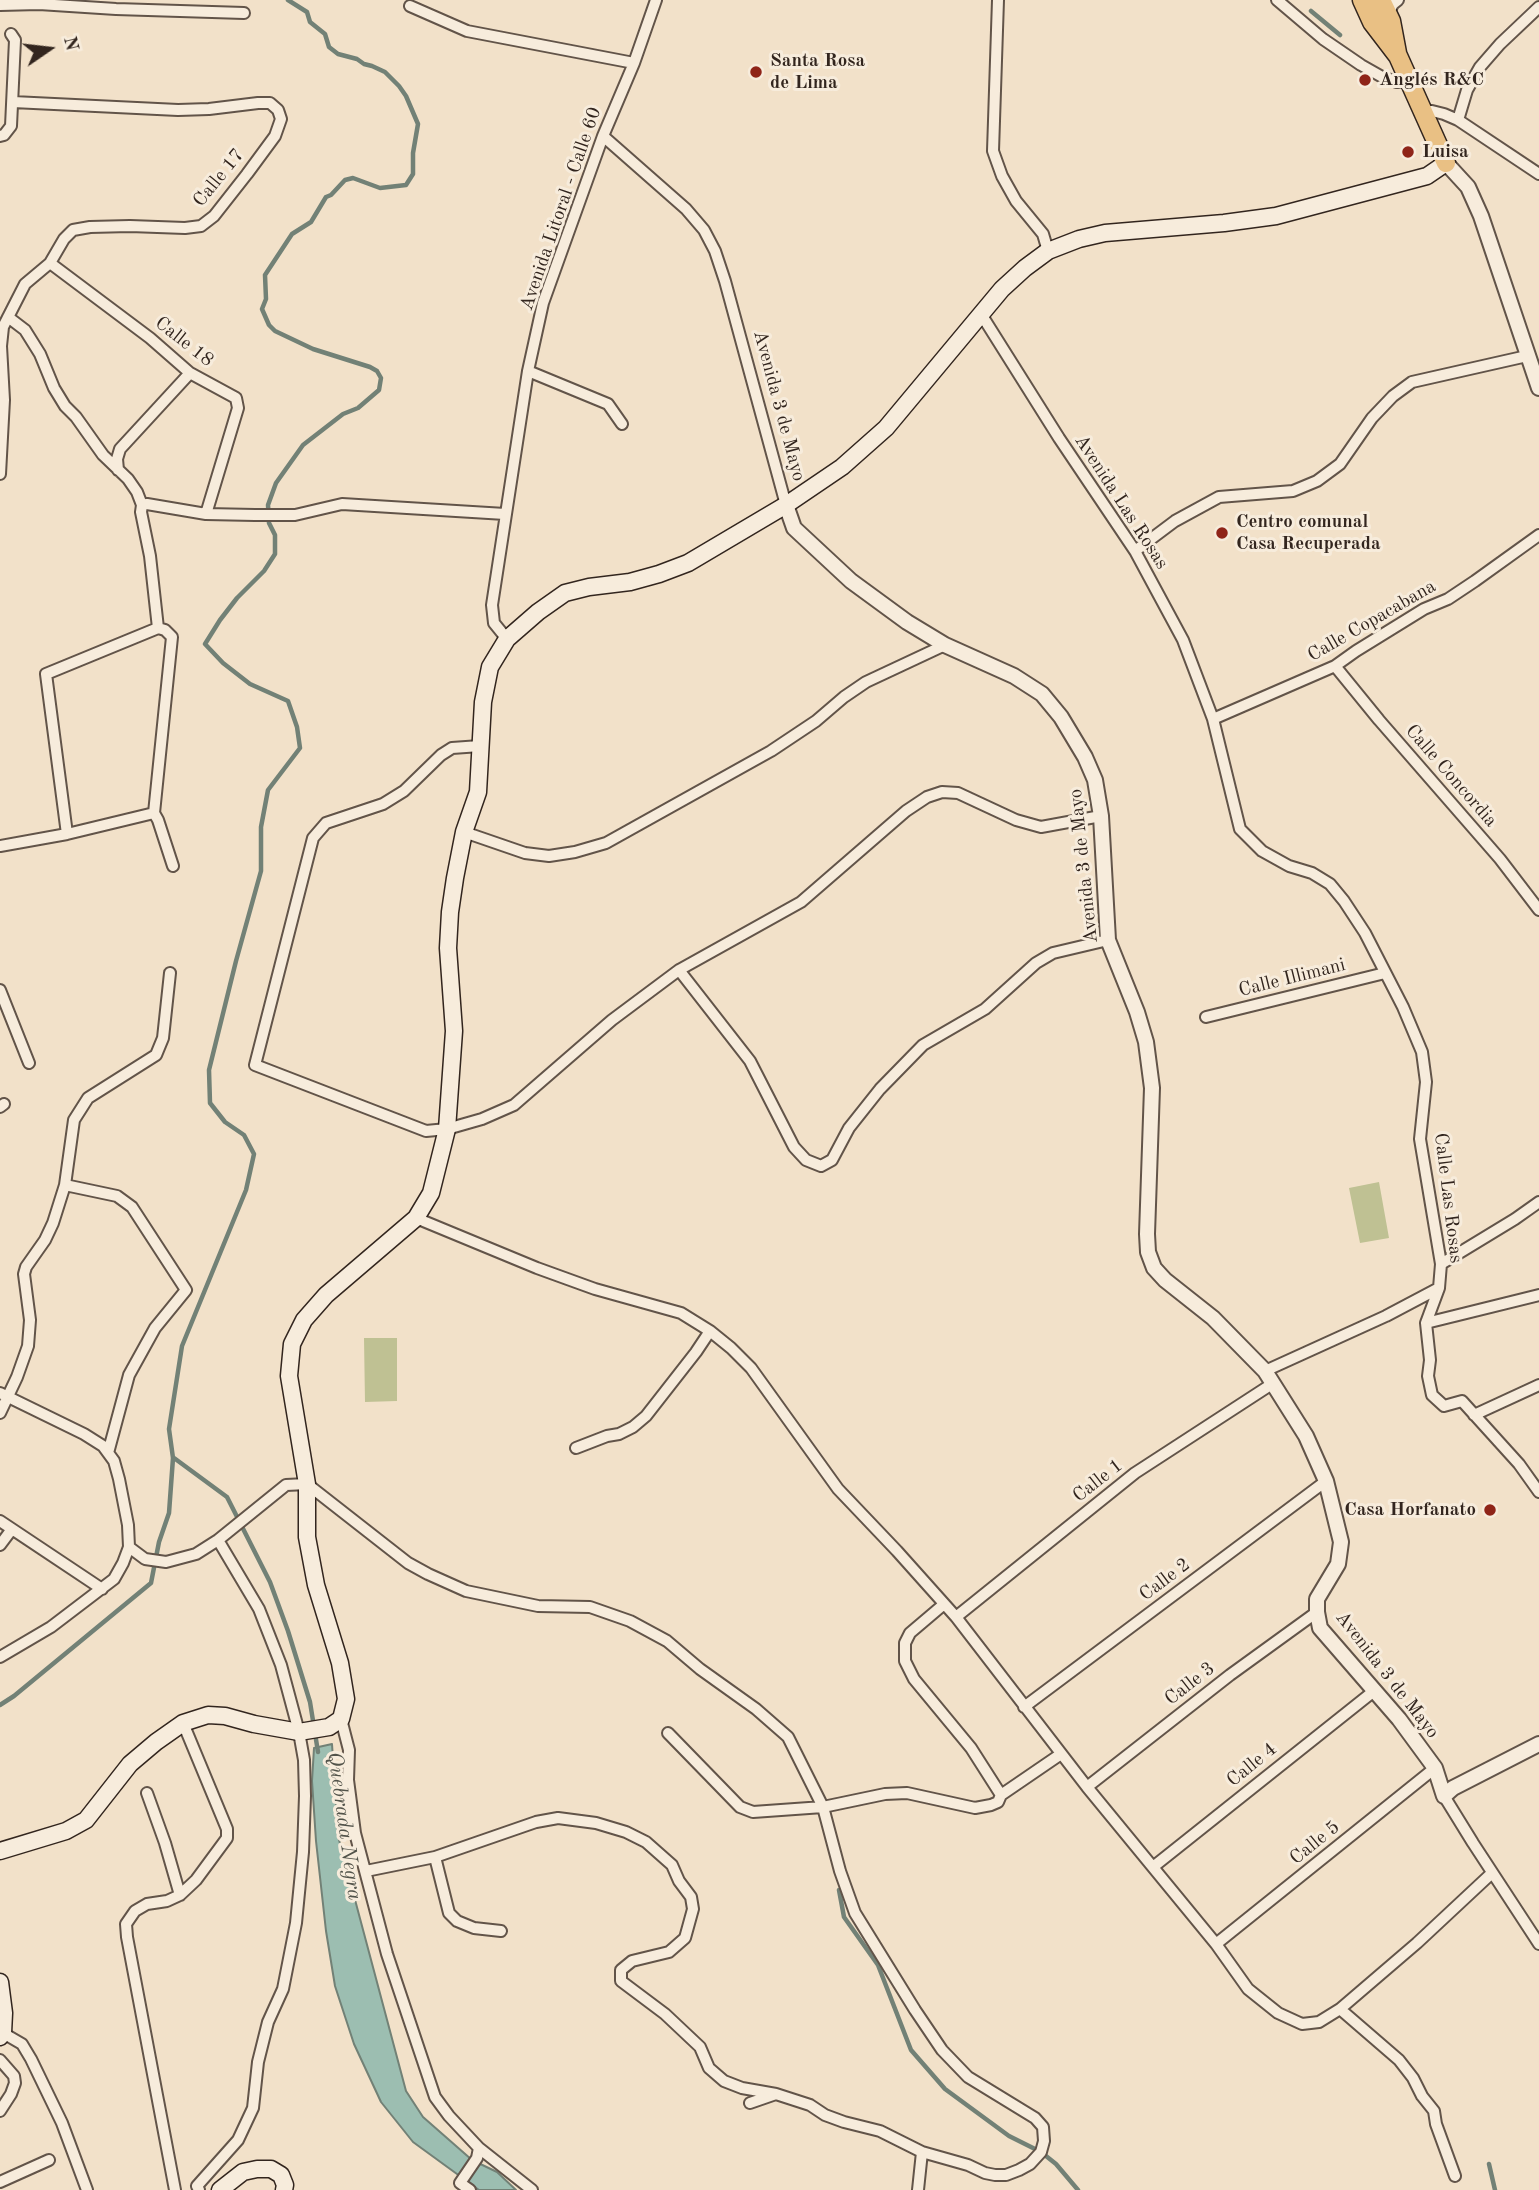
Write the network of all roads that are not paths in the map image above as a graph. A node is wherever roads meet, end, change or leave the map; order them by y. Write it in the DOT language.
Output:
graph roads {
  1 [pos="656,0"];
  2 [pos="998,0"];
  3 [pos="1278,0"];
  4 [pos="1362,0"];
  5 [pos="29,3"];
  6 [pos="0,5"];
  7 [pos="410,6"];
  8 [pos="1539,7"];
  9 [pos="1385,9"];
  10 [pos="244,13"];
  11 [pos="11,34"];
  12 [pos="634,63"];
  13 [pos="1409,80"];
  14 [pos="13,102"];
  15 [pos="1424,112"];
  16 [pos="1458,120"];
  17 [pos="0,136"];
  18 [pos="603,136"];
  19 [pos="1446,163"];
  20 [pos="1539,174"];
  21 [pos="1048,251"];
  22 [pos="50,263"];
  23 [pos="981,314"];
  24 [pos="8,317"];
  25 [pos="1532,359"];
  26 [pos="528,372"];
  27 [pos="190,373"];
  28 [pos="1539,388"];
  29 [pos="622,424"];
  30 [pos="118,470"];
  31 [pos="0,474"];
  32 [pos="142,505"];
  33 [pos="786,505"];
  34 [pos="206,514"];
  35 [pos="505,514"];
  36 [pos="1539,535"];
  37 [pos="1135,551"];
  38 [pos="158,628"];
  39 [pos="507,639"];
  40 [pos="945,645"];
  41 [pos="1335,666"];
  42 [pos="1213,719"];
  43 [pos="480,746"];
  44 [pos="153,813"];
  45 [pos="1101,816"];
  46 [pos="464,832"];
  47 [pos="67,834"];
  48 [pos="0,846"];
  49 [pos="173,866"];
  50 [pos="1539,910"];
  51 [pos="1108,940"];
  52 [pos="679,970"];
  53 [pos="170,973"];
  54 [pos="1385,974"];
  55 [pos="0,990"];
  56 [pos="1206,1017"];
  57 [pos="30,1063"];
  58 [pos="447,1129"];
  59 [pos="65,1185"];
  60 [pos="1539,1202"];
  61 [pos="416,1218"];
  62 [pos="1441,1264"];
  63 [pos="1438,1288"];
  64 [pos="1539,1296"];
  65 [pos="1426,1323"];
  66 [pos="710,1331"];
  67 [pos="1265,1371"];
  68 [pos="1272,1384"];
  69 [pos="1539,1385"];
  70 [pos="4,1394"];
  71 [pos="0,1413"];
  72 [pos="1474,1415"];
  73 [pos="576,1448"];
  74 [pos="108,1453"];
  75 [pos="1326,1481"];
  76 [pos="307,1484"];
  77 [pos="1539,1492"];
  78 [pos="0,1521"];
  79 [pos="12,1529"];
  80 [pos="218,1541"];
  81 [pos="0,1545"];
  82 [pos="129,1547"];
  83 [pos="102,1589"];
  84 [pos="943,1605"];
  85 [pos="1317,1612"];
  86 [pos="956,1618"];
  87 [pos="0,1657"];
  88 [pos="1374,1691"];
  89 [pos="1024,1707"];
  90 [pos="183,1723"];
  91 [pos="335,1723"];
  92 [pos="304,1731"];
  93 [pos="668,1733"];
  94 [pos="1539,1744"];
  95 [pos="1061,1754"];
  96 [pos="1435,1768"];
  97 [pos="1087,1787"];
  98 [pos="147,1793"];
  99 [pos="1001,1795"];
  100 [pos="1444,1796"];
  101 [pos="823,1807"];
  102 [pos="0,1851"];
  103 [pos="435,1857"];
  104 [pos="1153,1867"];
  105 [pos="366,1871"];
  106 [pos="1492,1872"];
  107 [pos="180,1895"];
  108 [pos="500,1931"];
  109 [pos="1216,1944"];
  110 [pos="1539,1944"];
  111 [pos="0,1982"];
  112 [pos="1340,2009"];
  113 [pos="1,2035"];
  114 [pos="0,2060"];
  115 [pos="776,2094"];
  116 [pos="750,2103"];
  117 [pos="0,2111"];
  118 [pos="922,2152"];
  119 [pos="478,2153"];
  120 [pos="49,2160"];
  121 [pos="1455,2176"];
  122 [pos="0,2182"];
  123 [pos="465,2187"];
  124 [pos="87,2190"];
  125 [pos="175,2190"];
  126 [pos="199,2190"];
  127 [pos="220,2190"];
  128 [pos="284,2190"];
  129 [pos="532,2190"];
  130 [pos="918,2190"];
  1 -- 12 [label="street, Avenida Litoral - Calle 60"];
  2 -- 21 [label="street"];
  3 -- 13 [label="street"];
  4 -- 9 [label="main road"];
  5 -- 6 [label="street"];
  5 -- 10 [label="street"];
  7 -- 12 [label="street"];
  8 -- 16 [label="street"];
  9 -- 13 [label="main road"];
  11 -- 14 [label="street"];
  12 -- 18 [label="street, Avenida Litoral - Calle 60"];
  13 -- 15 [label="main road"];
  14 -- 17 [label="street"];
  14 -- 22 [label="street, Calle 17"];
  15 -- 16 [label="street"];
  15 -- 19 [label="main road"];
  16 -- 20 [label="street"];
  18 -- 26 [label="street, Avenida Litoral - Calle 60"];
  18 -- 33 [label="street, Avenida 3 de Mayo"];
  19 -- 21 [label="main road"];
  19 -- 25 [label="street"];
  21 -- 23 [label="main road"];
  22 -- 24 [label="street, Calle 17"];
  22 -- 27 [label="street, Calle 18"];
  23 -- 33 [label="main road"];
  23 -- 37 [label="street, Avenida Las Rosas"];
  24 -- 30 [label="street"];
  24 -- 31 [label="street, Calle 17"];
  25 -- 28 [label="street"];
  25 -- 37 [label="street"];
  26 -- 29 [label="street"];
  26 -- 35 [label="street, Avenida Litoral - Calle 60"];
  27 -- 30 [label="street"];
  27 -- 34 [label="street, Calle 18"];
  30 -- 32 [label="street"];
  32 -- 34 [label="street"];
  32 -- 38 [label="street"];
  33 -- 39 [label="main road"];
  33 -- 40 [label="street, Avenida 3 de Mayo"];
  34 -- 35 [label="street"];
  35 -- 39 [label="street, Avenida Litoral - Calle 60"];
  36 -- 41 [label="street, Calle Copacabana"];
  37 -- 42 [label="street, Avenida Las Rosas"];
  38 -- 44 [label="street"];
  38 -- 47 [label="street"];
  39 -- 43 [label="main road"];
  40 -- 45 [label="street, Avenida 3 de Mayo"];
  40 -- 46 [label="street"];
  41 -- 42 [label="street, Calle Copacabana"];
  41 -- 50 [label="street, Calle Concordia"];
  42 -- 54 [label="street, Calle Las Rosas"];
  43 -- 46 [label="main road"];
  43 -- 58 [label="street"];
  44 -- 47 [label="street"];
  44 -- 49 [label="street"];
  45 -- 51 [label="street, Avenida 3 de Mayo"];
  45 -- 52 [label="street"];
  46 -- 58 [label="main road"];
  47 -- 48 [label="street"];
  51 -- 52 [label="street"];
  51 -- 67 [label="street, Avenida 3 de Mayo"];
  52 -- 58 [label="street"];
  53 -- 59 [label="street"];
  54 -- 56 [label="street, Calle Illimani"];
  54 -- 62 [label="street, Calle Las Rosas"];
  55 -- 57 [label="street"];
  58 -- 61 [label="main road"];
  59 -- 70 [label="street"];
  59 -- 74 [label="street"];
  60 -- 62 [label="street"];
  61 -- 66 [label="street"];
  61 -- 76 [label="main road"];
  62 -- 63 [label="street, Calle Las Rosas"];
  63 -- 65 [label="street, Calle Las Rosas"];
  63 -- 67 [label="street"];
  64 -- 65 [label="street"];
  65 -- 72 [label="street, Calle Las Rosas"];
  66 -- 73 [label="street"];
  66 -- 84 [label="street"];
  67 -- 68 [label="street, Avenida 3 de Mayo"];
  68 -- 75 [label="street, Avenida 3 de Mayo"];
  68 -- 86 [label="street, Calle 1"];
  69 -- 72 [label="street"];
  70 -- 71 [label="street"];
  70 -- 74 [label="street"];
  72 -- 77 [label="street, Calle Las Rosas"];
  74 -- 82 [label="street"];
  75 -- 85 [label="street, Avenida 3 de Mayo"];
  75 -- 89 [label="street, Calle 2"];
  76 -- 80 [label="street"];
  76 -- 91 [label="main road"];
  76 -- 101 [label="street"];
  78 -- 79 [label="street"];
  79 -- 81 [label="street"];
  79 -- 83 [label="street"];
  80 -- 82 [label="street"];
  80 -- 92 [label="street"];
  82 -- 83 [label="street"];
  83 -- 87 [label="street"];
  84 -- 86 [label="street"];
  84 -- 99 [label="street"];
  85 -- 88 [label="street, Avenida 3 de Mayo"];
  85 -- 97 [label="street, Calle 3"];
  86 -- 89 [label="street"];
  88 -- 96 [label="street, Avenida 3 de Mayo"];
  88 -- 104 [label="street, Calle 4"];
  89 -- 95 [label="street"];
  90 -- 92 [label="main road"];
  90 -- 102 [label="main road"];
  90 -- 107 [label="street"];
  91 -- 92 [label="main road"];
  91 -- 105 [label="street"];
  92 -- 126 [label="street"];
  93 -- 101 [label="street"];
  94 -- 100 [label="street"];
  95 -- 97 [label="street"];
  95 -- 99 [label="street"];
  96 -- 100 [label="street, Avenida 3 de Mayo"];
  96 -- 109 [label="street, Calle 5"];
  97 -- 104 [label="street"];
  98 -- 107 [label="street"];
  99 -- 101 [label="street"];
  100 -- 106 [label="street, Avenida 3 de Mayo"];
  101 -- 118 [label="street"];
  103 -- 105 [label="street"];
  103 -- 108 [label="street"];
  103 -- 115 [label="street"];
  104 -- 109 [label="street"];
  105 -- 119 [label="street"];
  106 -- 110 [label="street, Avenida 3 de Mayo"];
  106 -- 112 [label="street"];
  107 -- 125 [label="street"];
  109 -- 112 [label="street"];
  111 -- 113 [label="main road"];
  112 -- 121 [label="street"];
  113 -- 124 [label="street"];
  114 -- 117 [label="street"];
  115 -- 116 [label="street"];
  115 -- 118 [label="street"];
  118 -- 130 [label="street"];
  119 -- 123 [label="street"];
  119 -- 129 [label="street"];
  120 -- 122 [label="street"];
  127 -- 128 [label="main road"];
}
